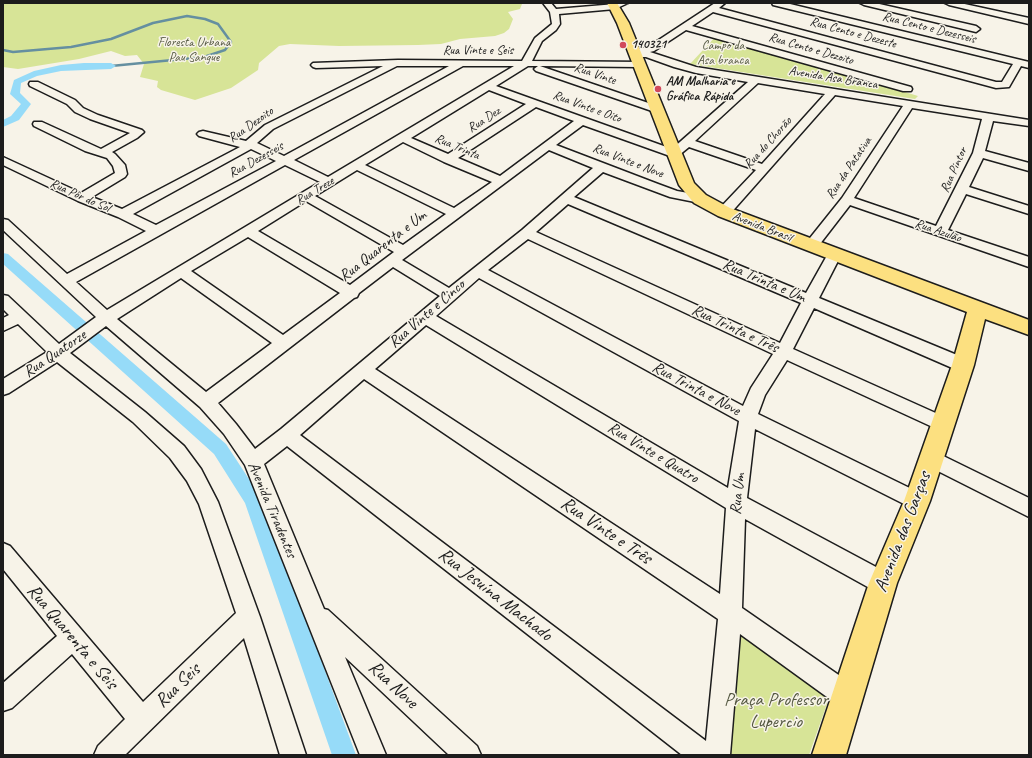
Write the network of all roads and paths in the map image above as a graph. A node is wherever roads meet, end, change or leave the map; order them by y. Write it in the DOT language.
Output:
graph roads {
  1 [pos="547,3"];
  2 [pos="721,3"];
  3 [pos="776,3"];
  4 [pos="864,3"];
  5 [pos="949,3"];
  6 [pos="617,4"];
  7 [pos="712,9"];
  8 [pos="554,12"];
  9 [pos="1029,21"];
  10 [pos="685,27"];
  11 [pos="976,29"];
  12 [pos="636,56"];
  13 [pos="398,63"];
  14 [pos="1018,63"];
  15 [pos="460,64"];
  16 [pos="526,64"];
  17 [pos="316,65"];
  18 [pos="1029,66"];
  19 [pos="756,80"];
  20 [pos="34,84"];
  21 [pos="490,87"];
  22 [pos="906,89"];
  23 [pos="832,92"];
  24 [pos="535,103"];
  25 [pos="909,105"];
  26 [pos="656,109"];
  27 [pos="988,119"];
  28 [pos="582,120"];
  29 [pos="1029,123"];
  30 [pos="38,124"];
  31 [pos="1029,132"];
  32 [pos="203,134"];
  33 [pos="402,138"];
  34 [pos="687,142"];
  35 [pos="249,145"];
  36 [pos="548,146"];
  37 [pos="102,153"];
  38 [pos="979,153"];
  39 [pos="674,154"];
  40 [pos="448,160"];
  41 [pos="3,161"];
  42 [pos="285,161"];
  43 [pos="357,166"];
  44 [pos="601,167"];
  45 [pos="1029,167"];
  46 [pos="764,169"];
  47 [pos="501,181"];
  48 [pos="329,182"];
  49 [pos="962,189"];
  50 [pos="306,196"];
  51 [pos="82,198"];
  52 [pos="565,198"];
  53 [pos="700,199"];
  54 [pos="847,200"];
  55 [pos="1029,210"];
  56 [pos="724,212"];
  57 [pos="456,213"];
  58 [pos="123,214"];
  59 [pos="3,223"];
  60 [pos="157,231"];
  61 [pos="248,231"];
  62 [pos="940,232"];
  63 [pos="527,233"];
  64 [pos="811,246"];
  65 [pos="834,255"];
  66 [pos="399,257"];
  67 [pos="1029,262"];
  68 [pos="181,271"];
  69 [pos="478,271"];
  70 [pos="66,281"];
  71 [pos="352,293"];
  72 [pos="450,295"];
  73 [pos="3,300"];
  74 [pos="810,300"];
  75 [pos="978,309"];
  76 [pos="425,317"];
  77 [pos="11,320"];
  78 [pos="101,321"];
  79 [pos="1029,328"];
  80 [pos="284,344"];
  81 [pos="63,349"];
  82 [pos="783,352"];
  83 [pos="963,365"];
  84 [pos="363,370"];
  85 [pos="3,388"];
  86 [pos="206,402"];
  87 [pos="748,417"];
  88 [pos="943,424"];
  89 [pos="287,435"];
  90 [pos="931,458"];
  91 [pos="253,461"];
  92 [pos="917,501"];
  93 [pos="736,503"];
  94 [pos="1029,508"];
  95 [pos="6,563"];
  96 [pos="883,584"];
  97 [pos="730,614"];
  98 [pos="317,615"];
  99 [pos="249,617"];
  100 [pos="73,638"];
  101 [pos="847,696"];
  102 [pos="3,699"];
  103 [pos="142,720"];
  104 [pos="292,754"];
  105 [pos="107,755"];
  106 [pos="374,755"];
  107 [pos="468,755"];
  108 [pos="703,755"];
  109 [pos="717,755"];
  110 [pos="830,755"];
  1 -- 8 [label="street"];
  2 -- 7 [label="street"];
  3 -- 14 [label="street, Rua Cento e Dezesseis"];
  4 -- 11 [label="street"];
  5 -- 9 [label="street"];
  6 -- 8 [label="street"];
  6 -- 12 [label="main road, Avenida Brasil"];
  7 -- 10 [label="street"];
  7 -- 14 [label="street, Rua Cento e Dezeste"];
  8 -- 16 [label="street"];
  10 -- 12 [label="street"];
  10 -- 22 [label="street, Rua Cento e Dezoito"];
  12 -- 16 [label="street, Rua Vinte e Seis"];
  12 -- 19 [label="street, Avenida Asa Branca"];
  12 -- 26 [label="main road, Avenida Brasil"];
  13 -- 15 [label="street, Rua Vinte e Seis"];
  13 -- 17 [label="street, Rua Vinte e Seis"];
  13 -- 35 [label="street, Rua Dezoito"];
  14 -- 18 [label="street, Rua Cento e Dezesseis"];
  15 -- 16 [label="street, Rua Vinte e Seis"];
  15 -- 42 [label="street, Rua Dezesseis"];
  16 -- 21 [label="street, Rua Treze"];
  16 -- 26 [label="street, Rua Vinte"];
  19 -- 23 [label="street, Avenida Asa Branca"];
  19 -- 34 [label="street"];
  20 -- 37 [label="street"];
  21 -- 24 [label="street, Rua Vinte e Oito"];
  21 -- 33 [label="street, Rua Treze"];
  23 -- 25 [label="street, Avenida Asa Branca"];
  23 -- 46 [label="street, Rua do Chorão"];
  24 -- 28 [label="street, Rua Vinte e Oito"];
  24 -- 40 [label="street, Rua Dez"];
  25 -- 27 [label="street, Avenida Asa Branca"];
  25 -- 54 [label="street, Rua da Patativa"];
  26 -- 39 [label="main road, Avenida Brasil"];
  27 -- 29 [label="street, Avenida Asa Branca"];
  27 -- 31 [label="street"];
  27 -- 38 [label="street, Rua Pintor"];
  28 -- 36 [label="street, Rua Quarenta e Um"];
  28 -- 39 [label="street, Rua Vinte e Oito"];
  30 -- 37 [label="street"];
  32 -- 35 [label="street"];
  33 -- 40 [label="street, Rua Trinta"];
  33 -- 43 [label="street, Rua Treze"];
  34 -- 39 [label="street"];
  34 -- 46 [label="street"];
  35 -- 42 [label="street"];
  35 -- 58 [label="street, Rua Dezoito"];
  36 -- 44 [label="street, Rua Vinte e Nove"];
  36 -- 47 [label="street, Rua Quarenta e Um"];
  37 -- 51 [label="street"];
  38 -- 45 [label="street"];
  38 -- 49 [label="street, Rua Pintor"];
  39 -- 53 [label="main road, Avenida Brasil"];
  40 -- 47 [label="street, Rua Trinta"];
  41 -- 51 [label="street, Rua Pôr do Sol"];
  42 -- 48 [label="street"];
  42 -- 60 [label="street, Rua Dezesseis"];
  43 -- 48 [label="street, Rua Treze"];
  43 -- 57 [label="street"];
  44 -- 52 [label="street, Rua Vinte e Cinco"];
  44 -- 53 [label="street, Rua Vinte e Nove"];
  46 -- 56 [label="street, Rua do Chorão"];
  47 -- 57 [label="street, Rua Quarenta e Um"];
  48 -- 50 [label="street, Rua Treze"];
  49 -- 55 [label="street"];
  49 -- 62 [label="street, Rua Pintor"];
  50 -- 61 [label="street, Rua Treze"];
  50 -- 66 [label="street"];
  51 -- 58 [label="street, Rua Pôr do Sol"];
  52 -- 63 [label="street, Rua Vinte e Cinco"];
  52 -- 74 [label="street, Rua Trinta e Um"];
  53 -- 56 [label="main road, Avenida Brasil"];
  54 -- 62 [label="street, Rua Azulão"];
  54 -- 64 [label="street, Rua da Patativa"];
  56 -- 64 [label="main road, Avenida Brasil"];
  57 -- 66 [label="street, Rua Quarenta e Um"];
  58 -- 60 [label="street, Rua Pôr do Sol"];
  59 -- 70 [label="street, Avenida Tiradentes"];
  60 -- 70 [label="street, Rua Dezesseis"];
  61 -- 68 [label="street, Rua Treze"];
  61 -- 71 [label="street"];
  62 -- 67 [label="street, Rua Azulão"];
  63 -- 69 [label="street, Rua Vinte e Cinco"];
  63 -- 82 [label="street, Rua Trinta e Três"];
  64 -- 65 [label="main road, Avenida Brasil"];
  65 -- 74 [label="street, Rua Um"];
  65 -- 75 [label="main road, Avenida Brasil"];
  66 -- 71 [label="street, Rua Quarenta e Um"];
  66 -- 72 [label="street"];
  68 -- 78 [label="street, Rua Treze"];
  68 -- 80 [label="street"];
  69 -- 72 [label="street, Rua Vinte e Cinco"];
  69 -- 87 [label="street, Rua Trinta e Nove"];
  70 -- 78 [label="street, Avenida Tiradentes"];
  71 -- 80 [label="street, Rua Quarenta e Um"];
  72 -- 76 [label="street, Rua Vinte e Cinco"];
  73 -- 77 [label="street"];
  74 -- 82 [label="street, Rua Um"];
  74 -- 83 [label="street, Rua Trinta e Um"];
  75 -- 79 [label="main road, Avenida Brasil"];
  75 -- 83 [label="main road, Avenida das Garças"];
  76 -- 84 [label="street, Rua Vinte e Cinco"];
  76 -- 93 [label="street, Rua Vinte e Quatro"];
  77 -- 81 [label="street"];
  78 -- 81 [label="street, Rua Quatorze"];
  78 -- 86 [label="street, Avenida Tiradentes"];
  80 -- 86 [label="street, Rua Quarenta e Um"];
  81 -- 85 [label="street, Rua Quatorze"];
  81 -- 99 [label="street"];
  82 -- 87 [label="street, Rua Um"];
  82 -- 88 [label="street, Rua Trinta e Três"];
  83 -- 88 [label="main road, Avenida das Garças"];
  84 -- 89 [label="street, Rua Vinte e Cinco"];
  84 -- 97 [label="street, Rua Vinte e Três"];
  86 -- 91 [label="street, Avenida Tiradentes"];
  87 -- 92 [label="street, Rua Trinta e Nove"];
  87 -- 93 [label="street, Rua Um"];
  88 -- 90 [label="main road, Avenida das Garças"];
  89 -- 91 [label="street, Rua Vinte e Cinco"];
  89 -- 108 [label="street, Rua Jesuína Machado"];
  90 -- 92 [label="main road, Avenida das Garças"];
  90 -- 94 [label="street"];
  91 -- 98 [label="street, Avenida Tiradentes"];
  92 -- 96 [label="main road, Avenida das Garças"];
  93 -- 96 [label="street, Rua Vinte e Quatro"];
  93 -- 97 [label="street, Rua Um"];
  95 -- 100 [label="street, Rua Quarenta e Seis"];
  96 -- 101 [label="main road, Avenida das Garças"];
  97 -- 101 [label="street, Rua Vinte e Três"];
  97 -- 109 [label="street, Rua Um"];
  98 -- 106 [label="street, Avenida Tiradentes"];
  98 -- 107 [label="street, Rua Nove"];
  99 -- 103 [label="street, Rua Seis"];
  99 -- 104 [label="street"];
  100 -- 102 [label="street"];
  100 -- 103 [label="street, Rua Quarenta e Seis"];
  101 -- 110 [label="main road, Avenida das Garças"];
  103 -- 105 [label="street, Rua Seis"];
}
